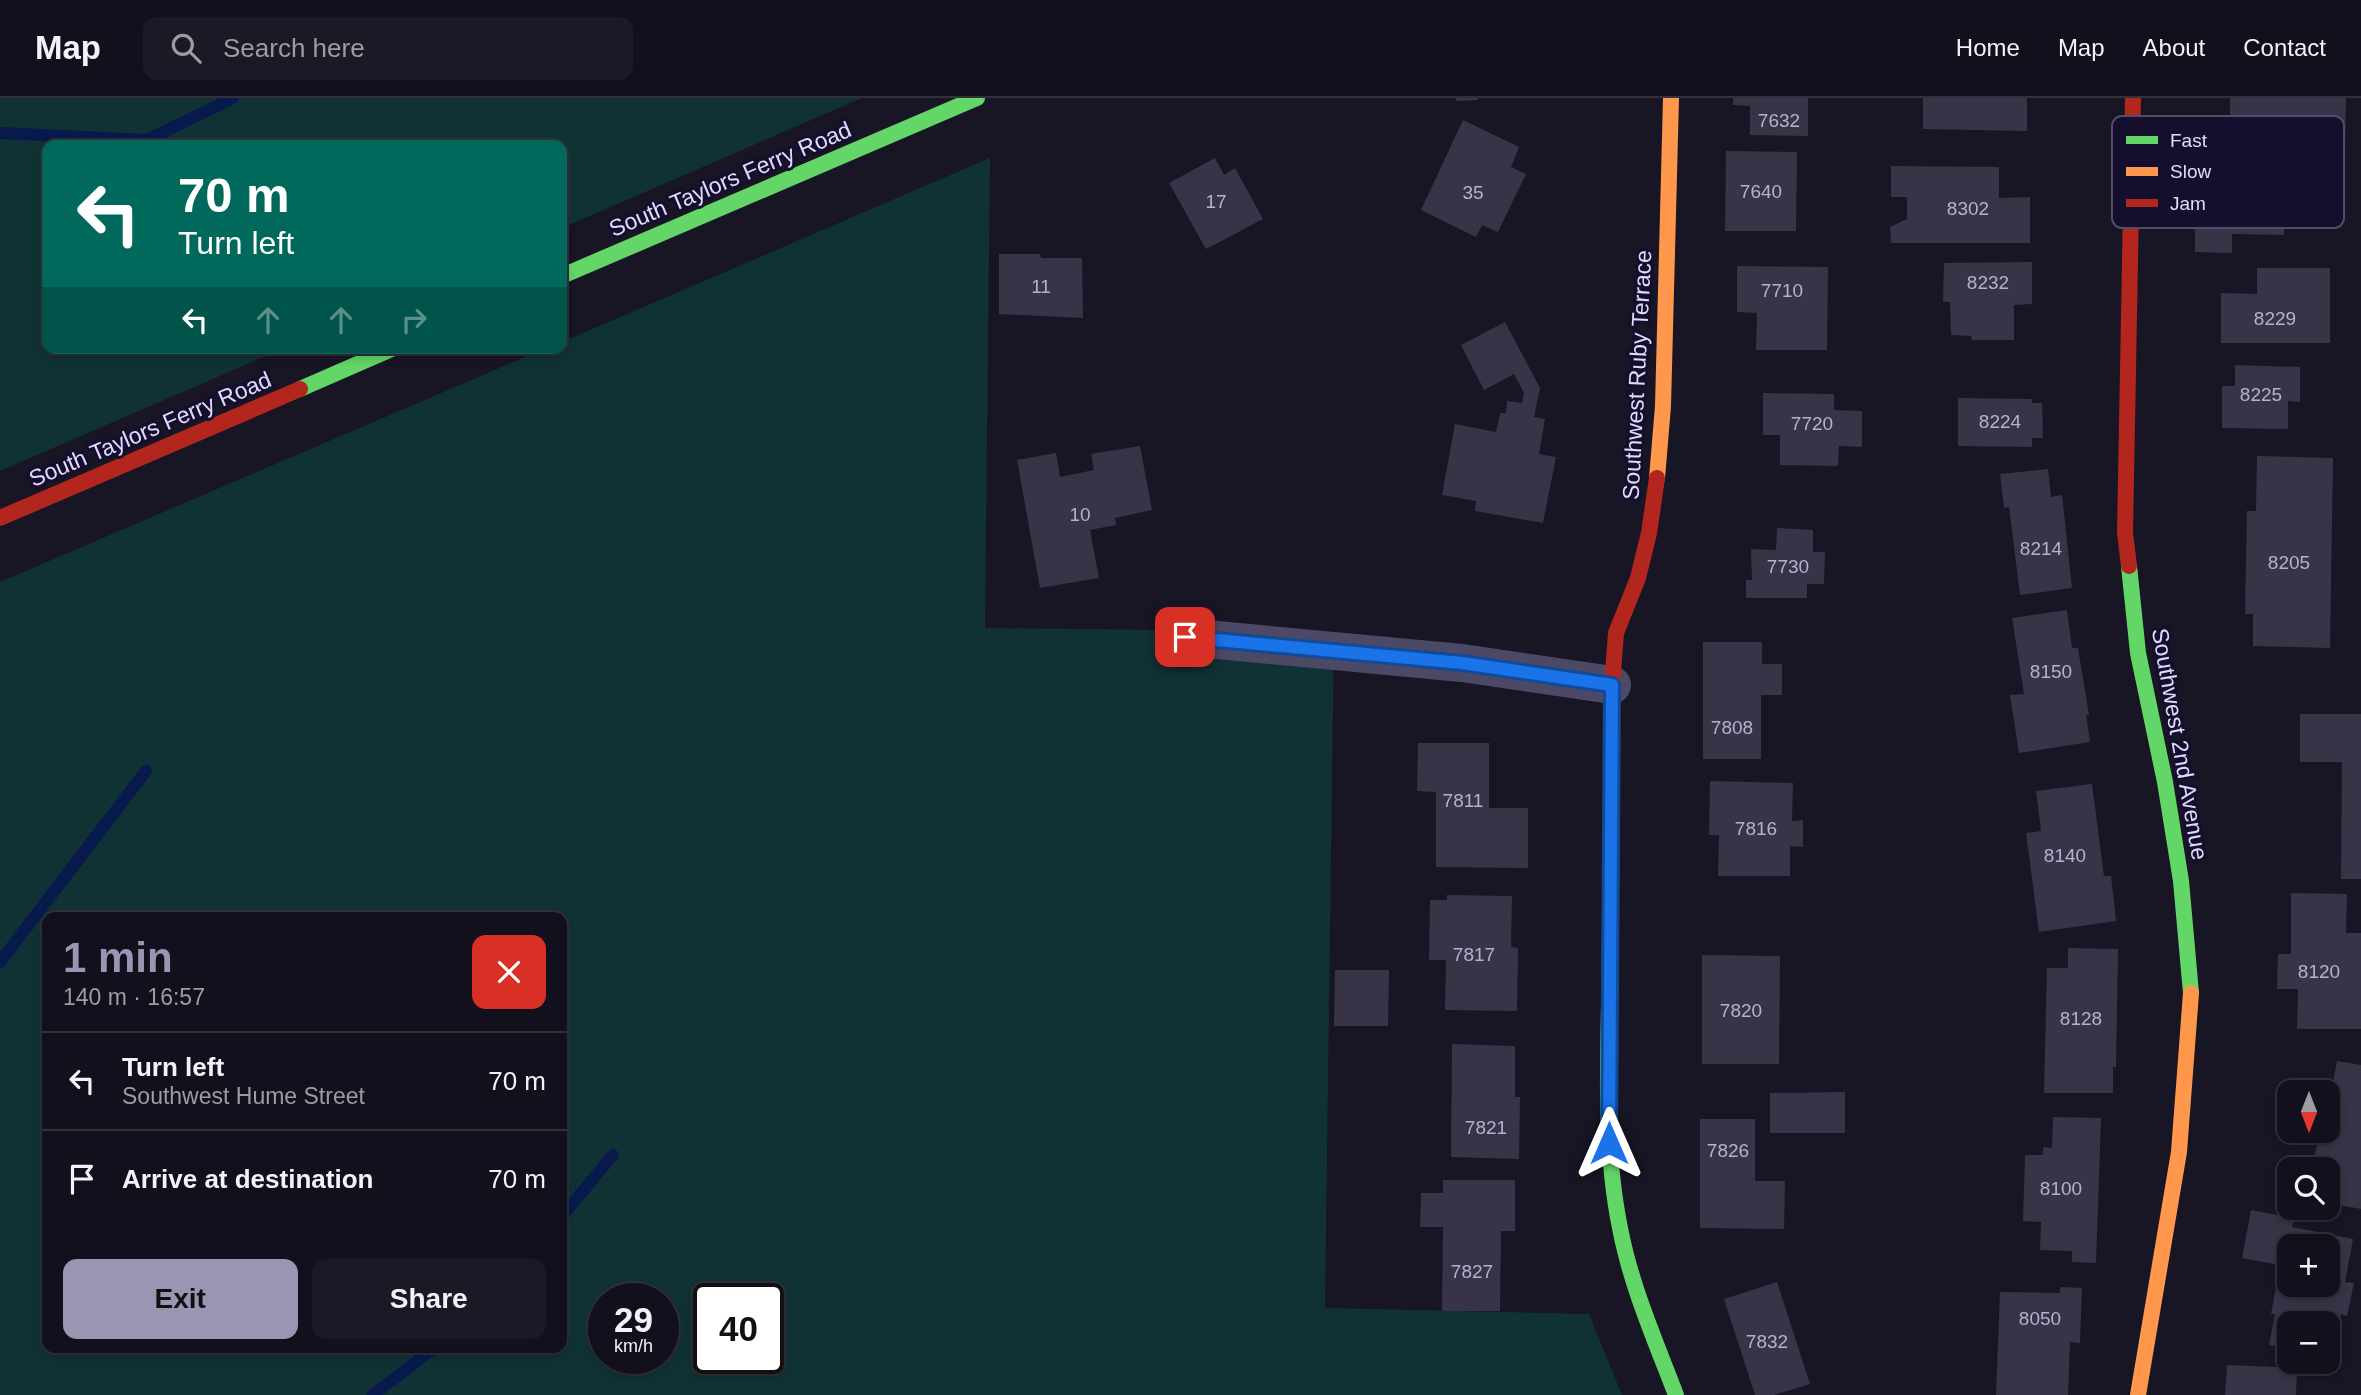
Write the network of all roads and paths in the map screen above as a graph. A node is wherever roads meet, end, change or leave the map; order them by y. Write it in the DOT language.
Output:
graph roads {
  1 [pos="977,98"];
  2 [pos="1671,98"];
  3 [pos="2133,98"];
  4 [pos="2133,116"];
  5 [pos="2131,228"];
  6 [pos="567,274"];
  7 [pos="380,354"];
  8 [pos="0,518"];
  9 [pos="1185,637"];
  10 [pos="1612,685"];
  11 [pos="1676,1395"];
  12 [pos="2138,1395"];
  1 -- 6 [label="street, South Taylors Ferry Road"];
  2 -- 10 [label="street, Southwest Ruby Terrace"];
  3 -- 4 [label="street, Southwest 2nd Avenue"];
  5 -- 12 [label="street, Southwest 2nd Avenue"];
  7 -- 8 [label="street, South Taylors Ferry Road"];
  9 -- 10 [label="street"];
  10 -- 11 [label="street, Southwest Ruby Terrace"];
}
